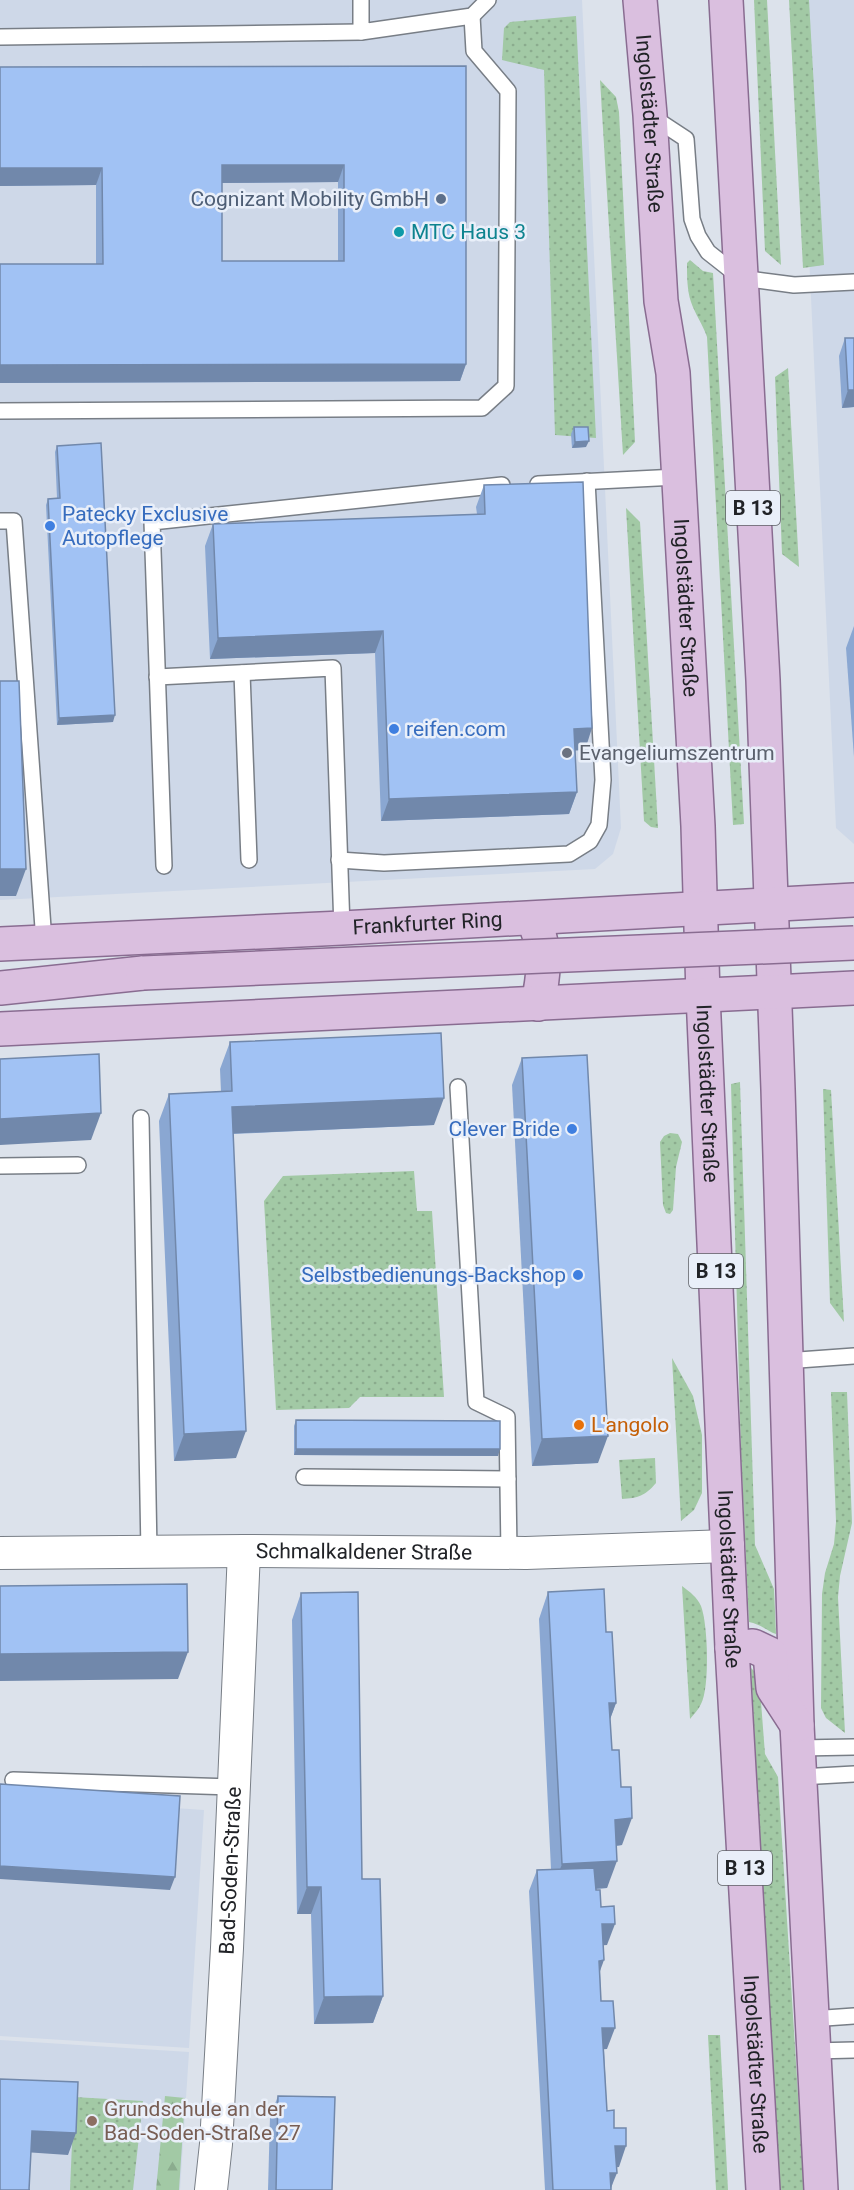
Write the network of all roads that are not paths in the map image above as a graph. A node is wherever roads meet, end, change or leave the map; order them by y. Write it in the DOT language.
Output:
graph roads {
  1 [pos="361,0"];
  2 [pos="488,0"];
  3 [pos="640,0"];
  4 [pos="723,2"];
  5 [pos="472,16"];
  6 [pos="361,32"];
  7 [pos="0,37"];
  8 [pos="650,115"];
  9 [pos="741,278"];
  10 [pos="854,282"];
  11 [pos="0,411"];
  12 [pos="677,477"];
  13 [pos="587,481"];
  14 [pos="0,521"];
  15 [pos="242,673"];
  16 [pos="157,676"];
  17 [pos="249,860"];
  18 [pos="339,860"];
  19 [pos="164,866"];
  20 [pos="854,900"];
  21 [pos="771,904"];
  22 [pos="701,908"];
  23 [pos="532,917"];
  24 [pos="342,928"];
  25 [pos="44,942"];
  26 [pos="854,943"];
  27 [pos="0,944"];
  28 [pos="143,973"];
  29 [pos="0,976"];
  30 [pos="0,988"];
  31 [pos="854,988"];
  32 [pos="774,992"];
  33 [pos="703,995"];
  34 [pos="538,1004"];
  35 [pos="0,1029"];
  36 [pos="458,1087"];
  37 [pos="141,1118"];
  38 [pos="78,1165"];
  39 [pos="0,1166"];
  40 [pos="854,1356"];
  41 [pos="785,1361"];
  42 [pos="304,1477"];
  43 [pos="508,1479"];
  44 [pos="728,1546"];
  45 [pos="244,1551"];
  46 [pos="149,1552"];
  47 [pos="509,1553"];
  48 [pos="0,1554"];
  49 [pos="732,1648"];
  50 [pos="854,1747"];
  51 [pos="798,1750"];
  52 [pos="854,1774"];
  53 [pos="13,1780"];
  54 [pos="232,1787"];
  55 [pos="854,2016"];
  56 [pos="811,2019"];
  57 [pos="854,2050"];
  58 [pos="813,2051"];
  59 [pos="211,2190"];
  60 [pos="763,2190"];
  61 [pos="821,2190"];
  1 -- 6 [label="lane"];
  2 -- 5 [label="lane"];
  3 -- 8 [label="main road, Ingolstädter Straße / B 13"];
  4 -- 9 [label="main road, B 13"];
  5 -- 6 [label="lane"];
  5 -- 11 [label="lane"];
  6 -- 7 [label="lane"];
  8 -- 9 [label="lane"];
  8 -- 12 [label="main road, Ingolstädter Straße / B 13"];
  9 -- 10 [label="lane"];
  9 -- 21 [label="main road, B 13"];
  12 -- 13 [label="lane"];
  12 -- 22 [label="main road, Ingolstädter Straße / B 13"];
  13 -- 16 [label="lane"];
  13 -- 18 [label="lane"];
  14 -- 25 [label="lane"];
  15 -- 16 [label="lane"];
  15 -- 17 [label="lane"];
  15 -- 18 [label="lane"];
  16 -- 19 [label="lane"];
  18 -- 24 [label="lane"];
  20 -- 21 [label="main road, Frankfurter Ring"];
  21 -- 22 [label="main road, Frankfurter Ring"];
  21 -- 32 [label="main road, B 13"];
  22 -- 23 [label="main road, Frankfurter Ring"];
  22 -- 33 [label="main road, Ingolstädter Straße / B 13"];
  23 -- 24 [label="main road, Frankfurter Ring"];
  23 -- 34 [label="main road"];
  24 -- 25 [label="main road, Frankfurter Ring"];
  25 -- 27 [label="main road, Frankfurter Ring"];
  26 -- 28 [label="main road, Frankfurter Ring, bridge"];
  28 -- 29 [label="main road, Frankfurter Ring"];
  28 -- 30 [label="main road, Frankfurter Ring"];
  31 -- 32 [label="main road"];
  32 -- 33 [label="main road"];
  32 -- 41 [label="main road, B 13"];
  33 -- 34 [label="main road"];
  33 -- 44 [label="main road, Ingolstädter Straße / B 13"];
  34 -- 35 [label="main road"];
  36 -- 43 [label="lane"];
  37 -- 46 [label="lane"];
  38 -- 39 [label="lane"];
  40 -- 41 [label="lane"];
  41 -- 51 [label="main road, B 13"];
  42 -- 43 [label="lane"];
  43 -- 47 [label="lane"];
  44 -- 47 [label="street, Schmalkaldener Straße"];
  44 -- 49 [label="main road, Ingolstädter Straße / B 13"];
  45 -- 46 [label="street, Schmalkaldener Straße"];
  45 -- 47 [label="street, Schmalkaldener Straße"];
  45 -- 54 [label="street, Bad-Soden-Straße"];
  46 -- 48 [label="street, Schmalkaldener Straße"];
  49 -- 51 [label="main road"];
  49 -- 60 [label="main road, Ingolstädter Straße / B 13"];
  50 -- 51 [label="lane"];
  51 -- 52 [label="lane"];
  51 -- 56 [label="main road, B 13"];
  53 -- 54 [label="lane"];
  54 -- 59 [label="street, Bad-Soden-Straße"];
  55 -- 56 [label="lane"];
  56 -- 58 [label="main road, B 13"];
  57 -- 58 [label="lane"];
  58 -- 61 [label="main road, B 13"];
}
